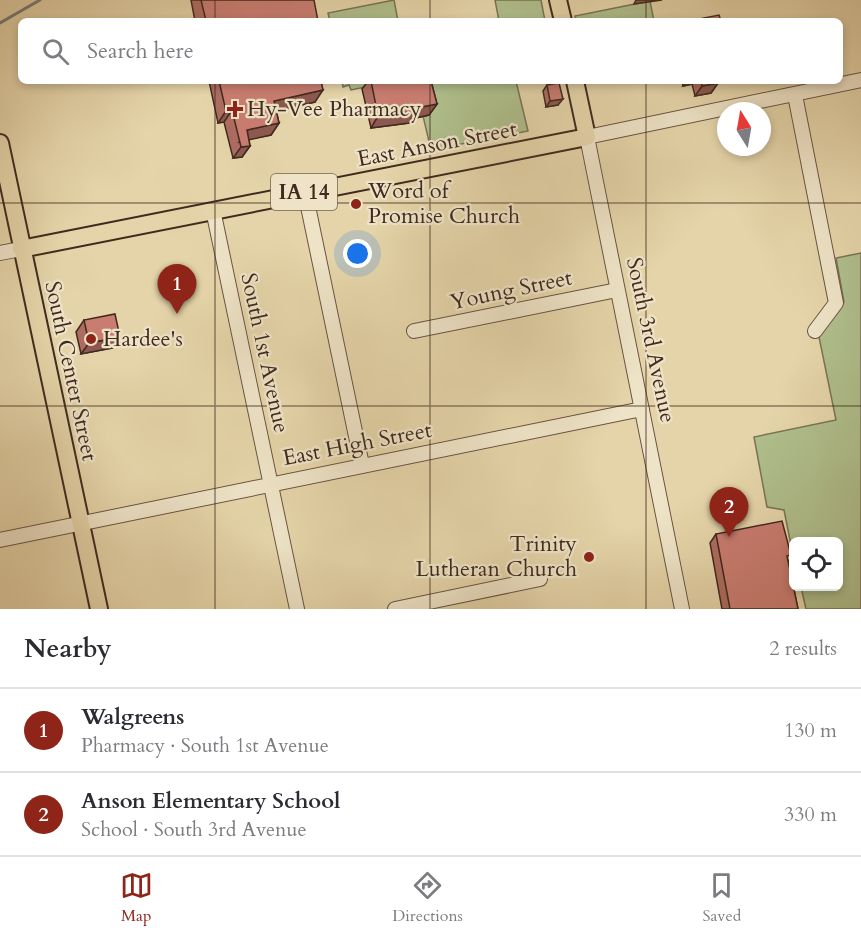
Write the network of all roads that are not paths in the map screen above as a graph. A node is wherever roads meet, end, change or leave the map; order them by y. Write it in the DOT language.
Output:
graph roads {
  1 [pos="558,0"];
  2 [pos="562,18"];
  3 [pos="861,80"];
  4 [pos="576,84"];
  5 [pos="795,95"];
  6 [pos="587,137"];
  7 [pos="0,142"];
  8 [pos="305,192"];
  9 [pos="213,210"];
  10 [pos="21,249"];
  11 [pos="0,253"];
  12 [pos="617,290"];
  13 [pos="815,331"];
  14 [pos="414,332"];
  15 [pos="642,409"];
  16 [pos="362,465"];
  17 [pos="270,483"];
  18 [pos="81,524"];
  19 [pos="0,540"];
  20 [pos="540,579"];
  21 [pos="435,605"];
  22 [pos="99,609"];
  23 [pos="297,609"];
  24 [pos="395,609"];
  25 [pos="682,609"];
  1 -- 2 [label="main road"];
  3 -- 5 [label="street, East Anson Street"];
  4 -- 6 [label="main road, South 3rd Avenue"];
  5 -- 6 [label="street, East Anson Street"];
  5 -- 13 [label="street"];
  6 -- 8 [label="main road, East Anson Street / IA 14"];
  6 -- 12 [label="street, South 3rd Avenue"];
  7 -- 10 [label="main road, South Center Street"];
  8 -- 9 [label="main road, East Anson Street / IA 14"];
  8 -- 16 [label="street"];
  9 -- 10 [label="main road, East Anson Street / IA 14"];
  9 -- 17 [label="street, South 1st Avenue"];
  10 -- 11 [label="street"];
  10 -- 18 [label="main road, South Center Street"];
  12 -- 14 [label="street, Young Street"];
  12 -- 15 [label="street, South 3rd Avenue"];
  15 -- 16 [label="street, East High Street"];
  15 -- 25 [label="street, South 3rd Avenue"];
  16 -- 17 [label="street, East High Street"];
  17 -- 18 [label="street, East High Street"];
  17 -- 23 [label="street, South 1st Avenue"];
  18 -- 19 [label="street, East High Street"];
  18 -- 22 [label="main road, South Center Street"];
  20 -- 21 [label="street"];
  21 -- 24 [label="street"];
}
